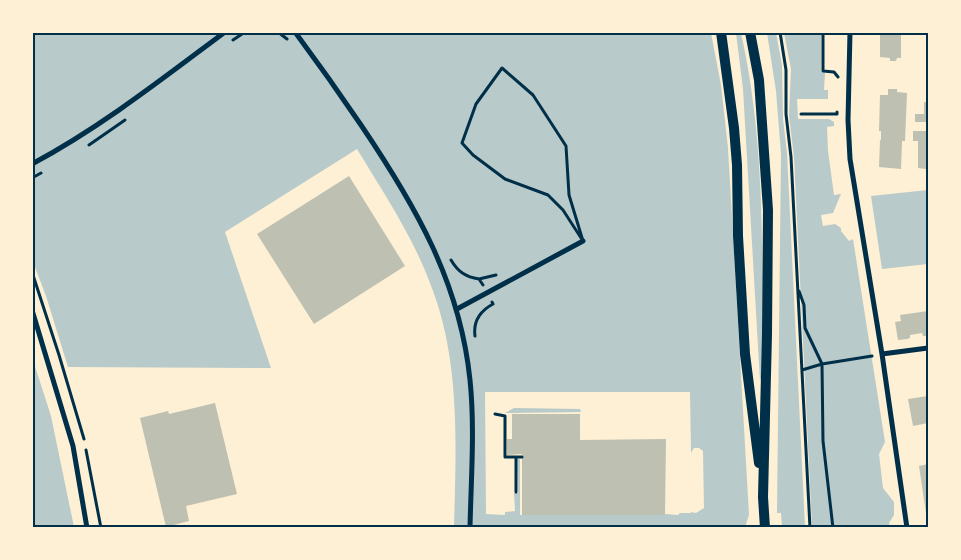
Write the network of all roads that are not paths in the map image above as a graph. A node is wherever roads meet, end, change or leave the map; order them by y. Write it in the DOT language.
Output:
graph roads {
  1 [pos="224,32"];
  2 [pos="295,32"];
  3 [pos="721,32"];
  4 [pos="750,32"];
  5 [pos="850,32"];
  6 [pos="32,164"];
  7 [pos="583,241"];
  8 [pos="457,309"];
  9 [pos="32,310"];
  10 [pos="928,348"];
  11 [pos="882,354"];
  12 [pos="763,497"];
  13 [pos="87,528"];
  14 [pos="470,528"];
  15 [pos="765,528"];
  16 [pos="907,528"];
  1 -- 6 [label="street"];
  2 -- 8 [label="street"];
  3 -- 12 [label="main road"];
  4 -- 12 [label="main road"];
  5 -- 11 [label="street"];
  7 -- 8 [label="street"];
  8 -- 14 [label="street"];
  9 -- 13 [label="street"];
  10 -- 11 [label="street"];
  11 -- 16 [label="street"];
  12 -- 15 [label="main road"];
}
